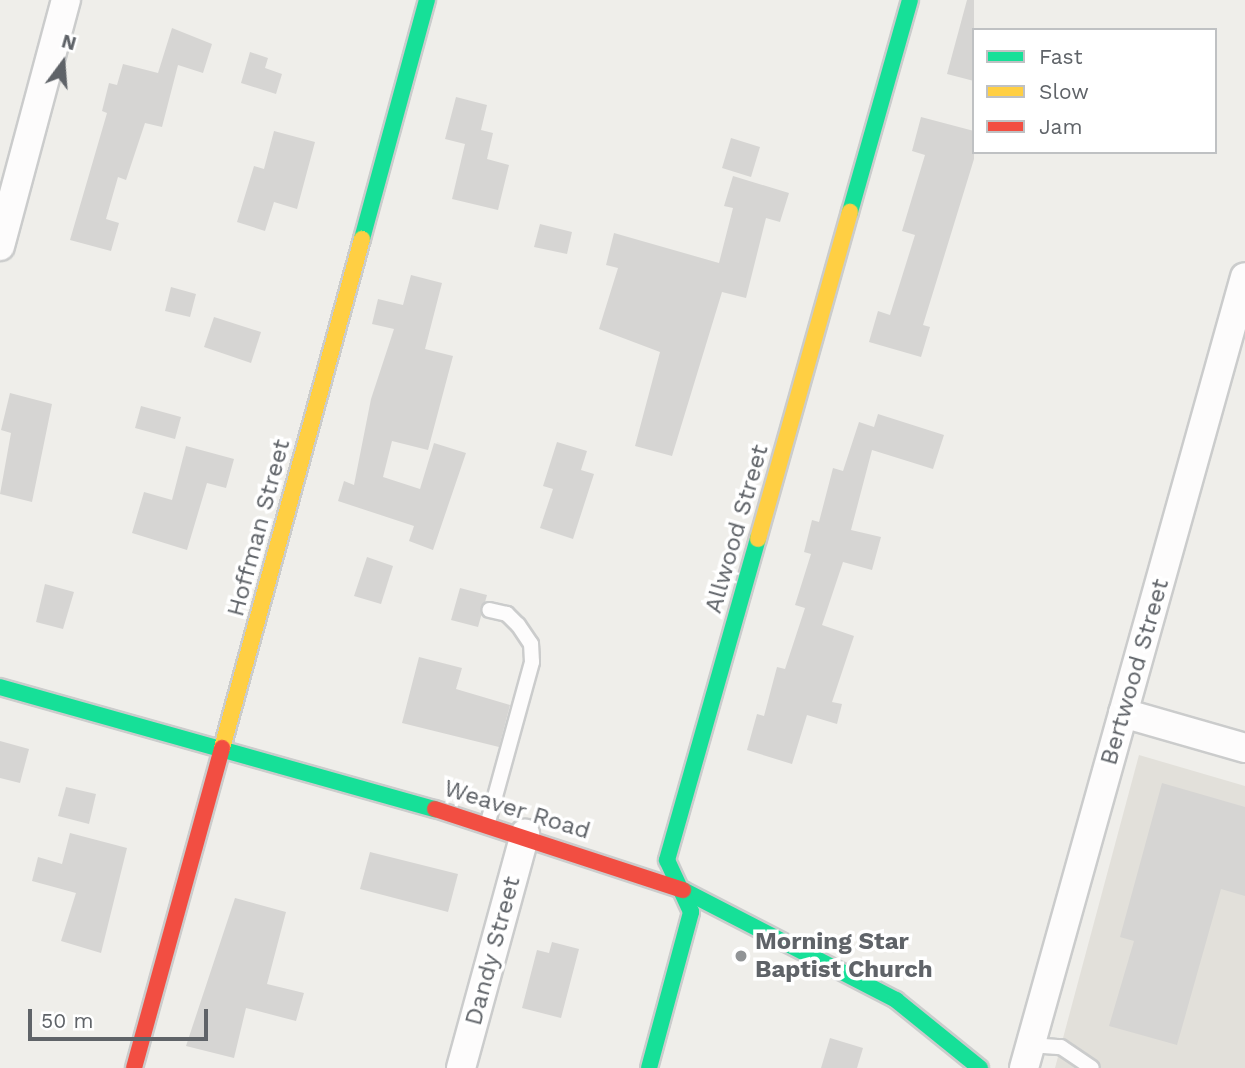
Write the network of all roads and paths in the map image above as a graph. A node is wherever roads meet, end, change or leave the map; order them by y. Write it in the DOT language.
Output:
graph roads {
  1 [pos="66,0"];
  2 [pos="427,0"];
  3 [pos="910,0"];
  4 [pos="0,246"];
  5 [pos="1245,276"];
  6 [pos="489,610"];
  7 [pos="0,687"];
  8 [pos="1123,713"];
  9 [pos="1245,748"];
  10 [pos="223,749"];
  11 [pos="487,823"];
  12 [pos="525,834"];
  13 [pos="680,888"];
  14 [pos="1027,1056"];
  15 [pos="134,1068"];
  16 [pos="461,1068"];
  17 [pos="649,1068"];
  18 [pos="979,1068"];
  19 [pos="1092,1068"];
  1 -- 4 [label="street"];
  2 -- 10 [label="street, Hoffman Street"];
  3 -- 13 [label="street, Allwood Street"];
  5 -- 8 [label="street, Bertwood Street"];
  6 -- 11 [label="lane"];
  7 -- 10 [label="street, Weaver Road"];
  8 -- 9 [label="street"];
  8 -- 14 [label="street, Bertwood Street"];
  10 -- 11 [label="street, Weaver Road"];
  10 -- 15 [label="street, Hoffman Street"];
  11 -- 12 [label="street, Weaver Road"];
  12 -- 13 [label="street, Weaver Road"];
  12 -- 16 [label="street, Dandy Street"];
  13 -- 17 [label="street, Allwood Street"];
  13 -- 18 [label="street, Weaver Road"];
  14 -- 19 [label="lane"];
}
